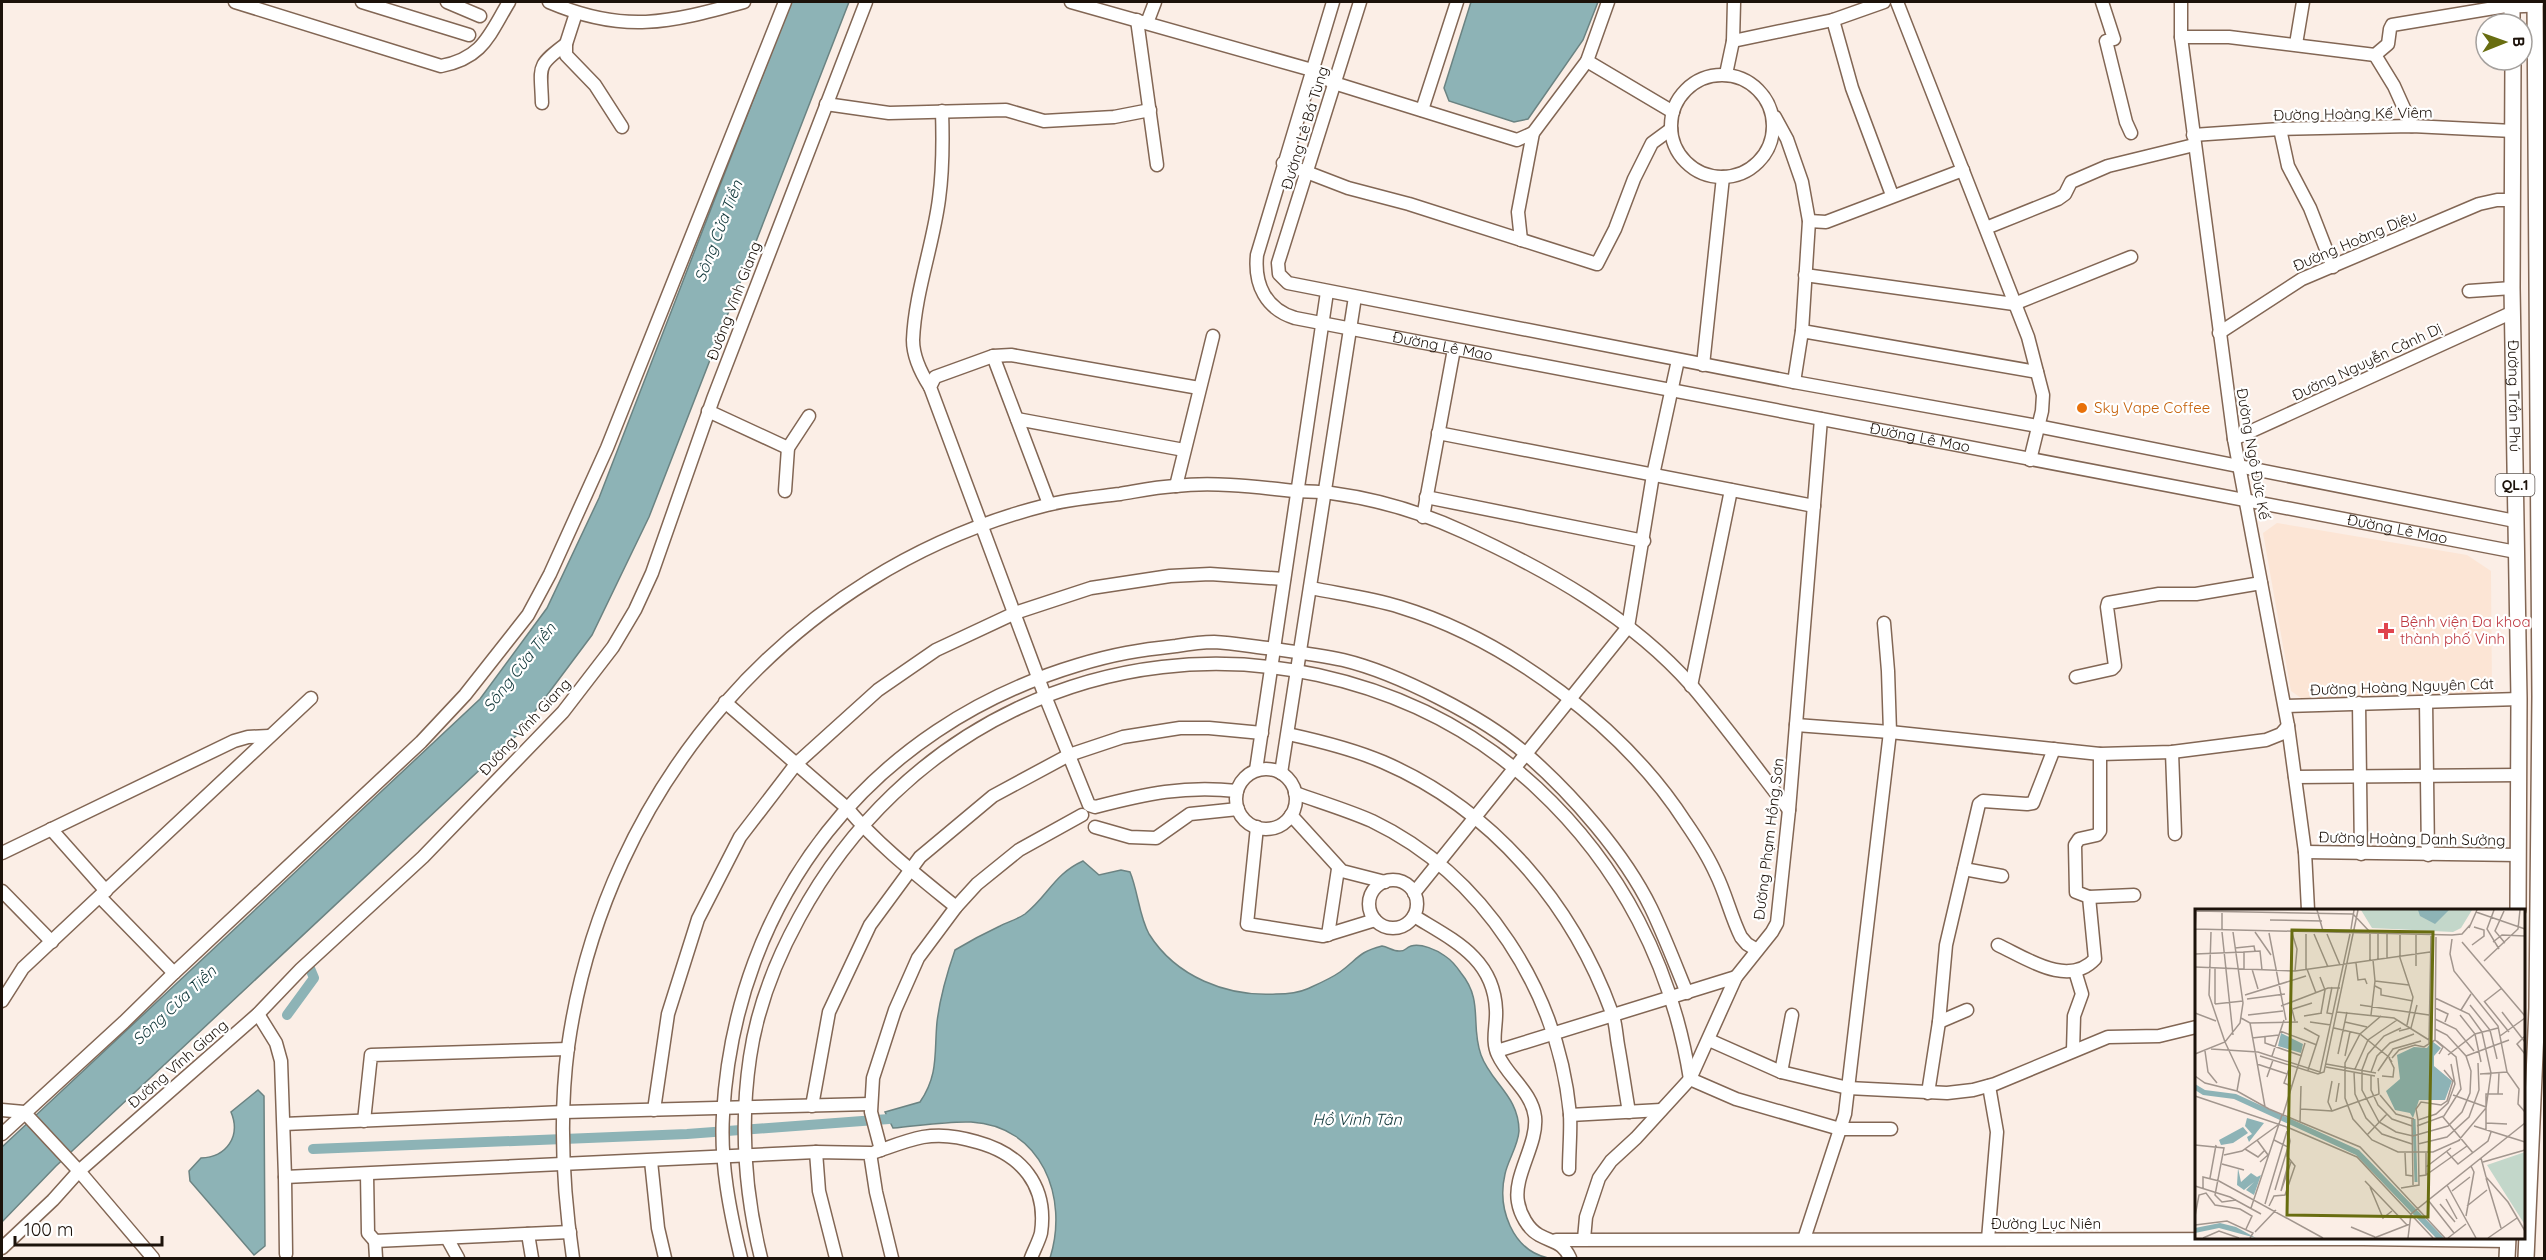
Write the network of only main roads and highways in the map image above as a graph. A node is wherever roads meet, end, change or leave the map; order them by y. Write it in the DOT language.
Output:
graph roads {
  1 [pos="2512,3"];
  2 [pos="2535,3"];
  3 [pos="2512,72"];
  4 [pos="2536,160"];
  5 [pos="2513,161"];
  6 [pos="2541,284"];
  7 [pos="2515,521"];
  8 [pos="2541,525"];
  9 [pos="2516,552"];
  10 [pos="2541,557"];
  11 [pos="2542,694"];
  12 [pos="2518,909"];
  13 [pos="2531,914"];
  14 [pos="2530,969"];
  15 [pos="2508,1239"];
  16 [pos="2527,1242"];
  17 [pos="2507,1258"];
  18 [pos="2526,1258"];
  1 -- 2 [label="main road"];
  2 -- 4 [label="main road, Đường Trần Phú / QL.1"];
  3 -- 5 [label="main road, Đường Trần Phú / QL.1"];
  4 -- 5 [label="main road"];
  4 -- 6 [label="main road, Đường Trần Phú / QL.1"];
  5 -- 7 [label="main road, Đường Trần Phú / QL.1"];
  6 -- 8 [label="main road, Đường Trần Phú / QL.1"];
  7 -- 8 [label="main road, Đường Lê Mao"];
  7 -- 9 [label="main road, Đường Trần Phú / QL.1"];
  8 -- 10 [label="main road, Đường Trần Phú / QL.1"];
  9 -- 10 [label="main road, Đường Lê Mao"];
  9 -- 12 [label="main road, Đường Trần Phú / QL.1"];
  10 -- 11 [label="main road, Đường Trần Phú / QL.1"];
  11 -- 13 [label="main road, Đường Trần Phú / QL.1"];
  13 -- 14 [label="main road, Đường Trần Phú / QL.1"];
  14 -- 16 [label="main road, Đường Trần Phú / QL.1"];
  15 -- 16 [label="main road"];
  15 -- 17 [label="main road"];
  16 -- 18 [label="main road, Đường Trần Phú / QL.1"];
}
